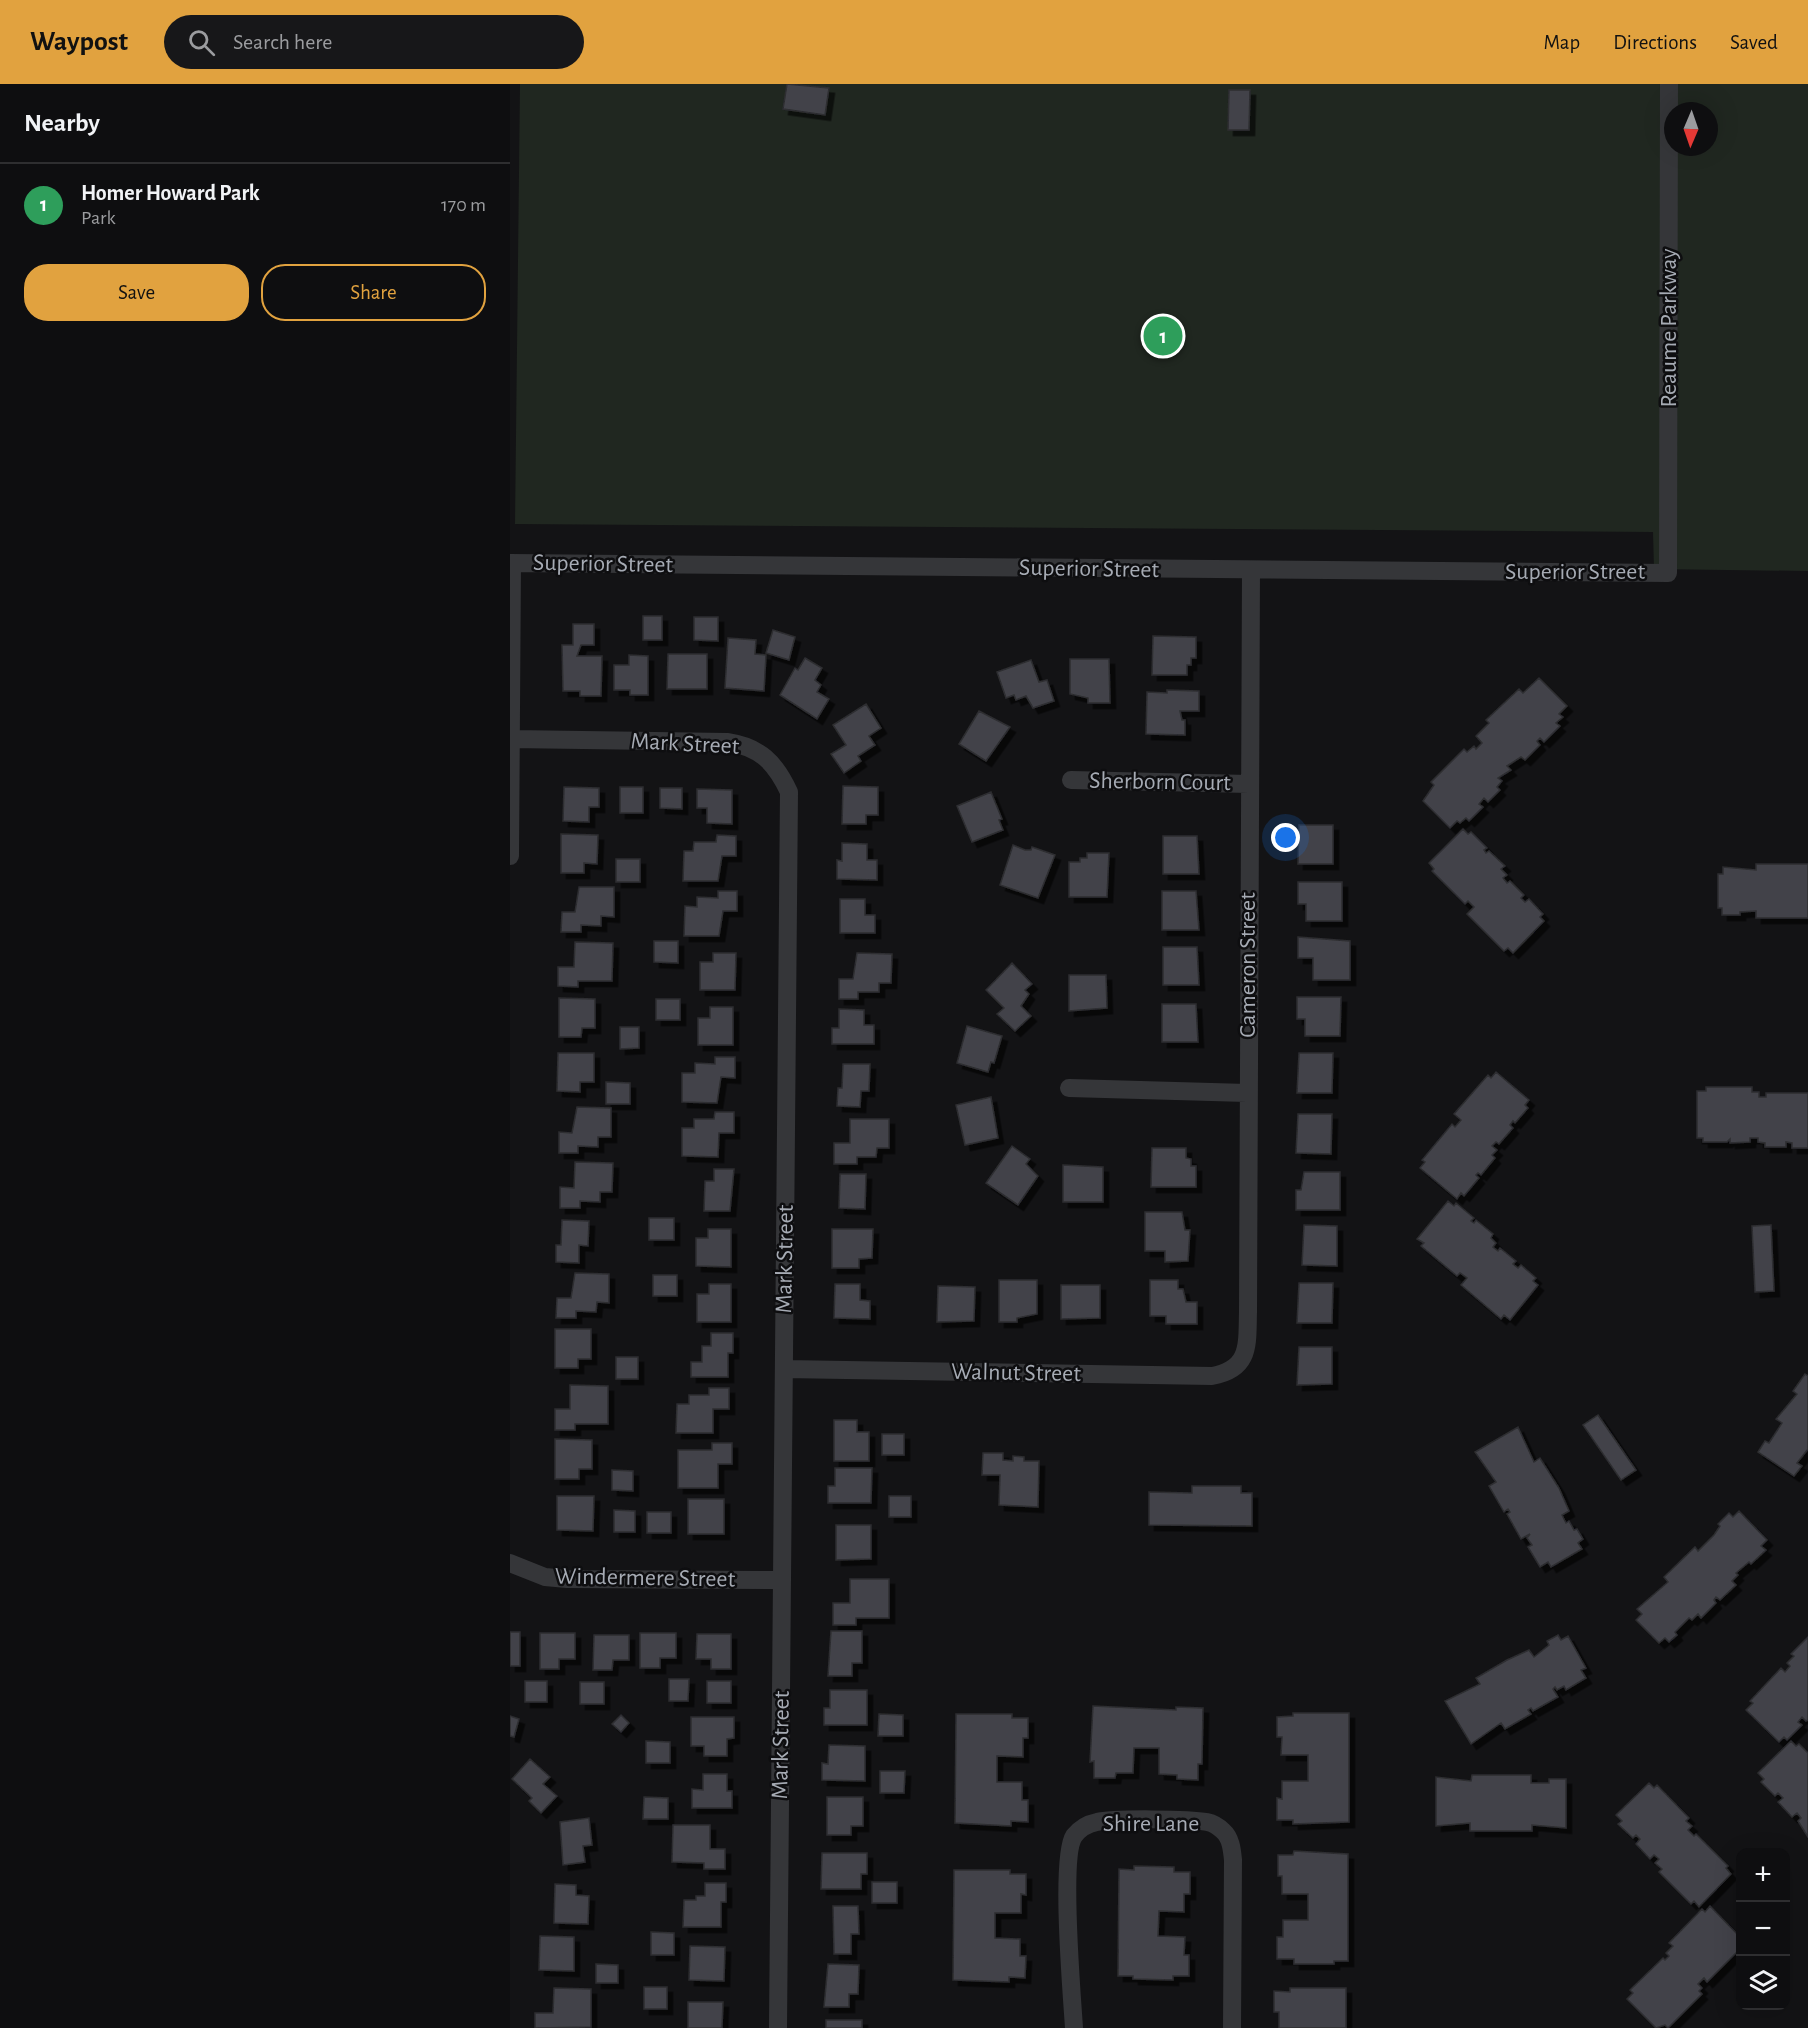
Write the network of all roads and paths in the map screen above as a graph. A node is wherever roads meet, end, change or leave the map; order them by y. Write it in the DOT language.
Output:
graph roads {
  1 [pos="1669,84"];
  2 [pos="511,563"];
  3 [pos="1251,570"];
  4 [pos="1668,573"];
  5 [pos="511,739"];
  6 [pos="1071,780"];
  7 [pos="1249,784"];
  8 [pos="510,856"];
  9 [pos="1069,1088"];
  10 [pos="1247,1093"];
  11 [pos="1242,1359"];
  12 [pos="784,1369"];
  13 [pos="510,1563"];
  14 [pos="782,1580"];
  15 [pos="1074,2027"];
  16 [pos="778,2028"];
  17 [pos="1232,2028"];
  1 -- 4 [label="street, Reaume Parkway"];
  2 -- 3 [label="street, Superior Street"];
  2 -- 5 [label="street"];
  3 -- 4 [label="street, Superior Street"];
  3 -- 7 [label="street, Cameron Street"];
  5 -- 8 [label="street"];
  5 -- 12 [label="street, Mark Street"];
  6 -- 7 [label="street, Sherborn Court"];
  7 -- 10 [label="street, Cameron Street"];
  9 -- 10 [label="street"];
  10 -- 11 [label="street, Cameron Street"];
  11 -- 12 [label="street, Walnut Street"];
  12 -- 14 [label="street, Mark Street"];
  13 -- 14 [label="street, Windermere Street"];
  14 -- 16 [label="street, Mark Street"];
  15 -- 17 [label="street, Shire Lane"];
}
